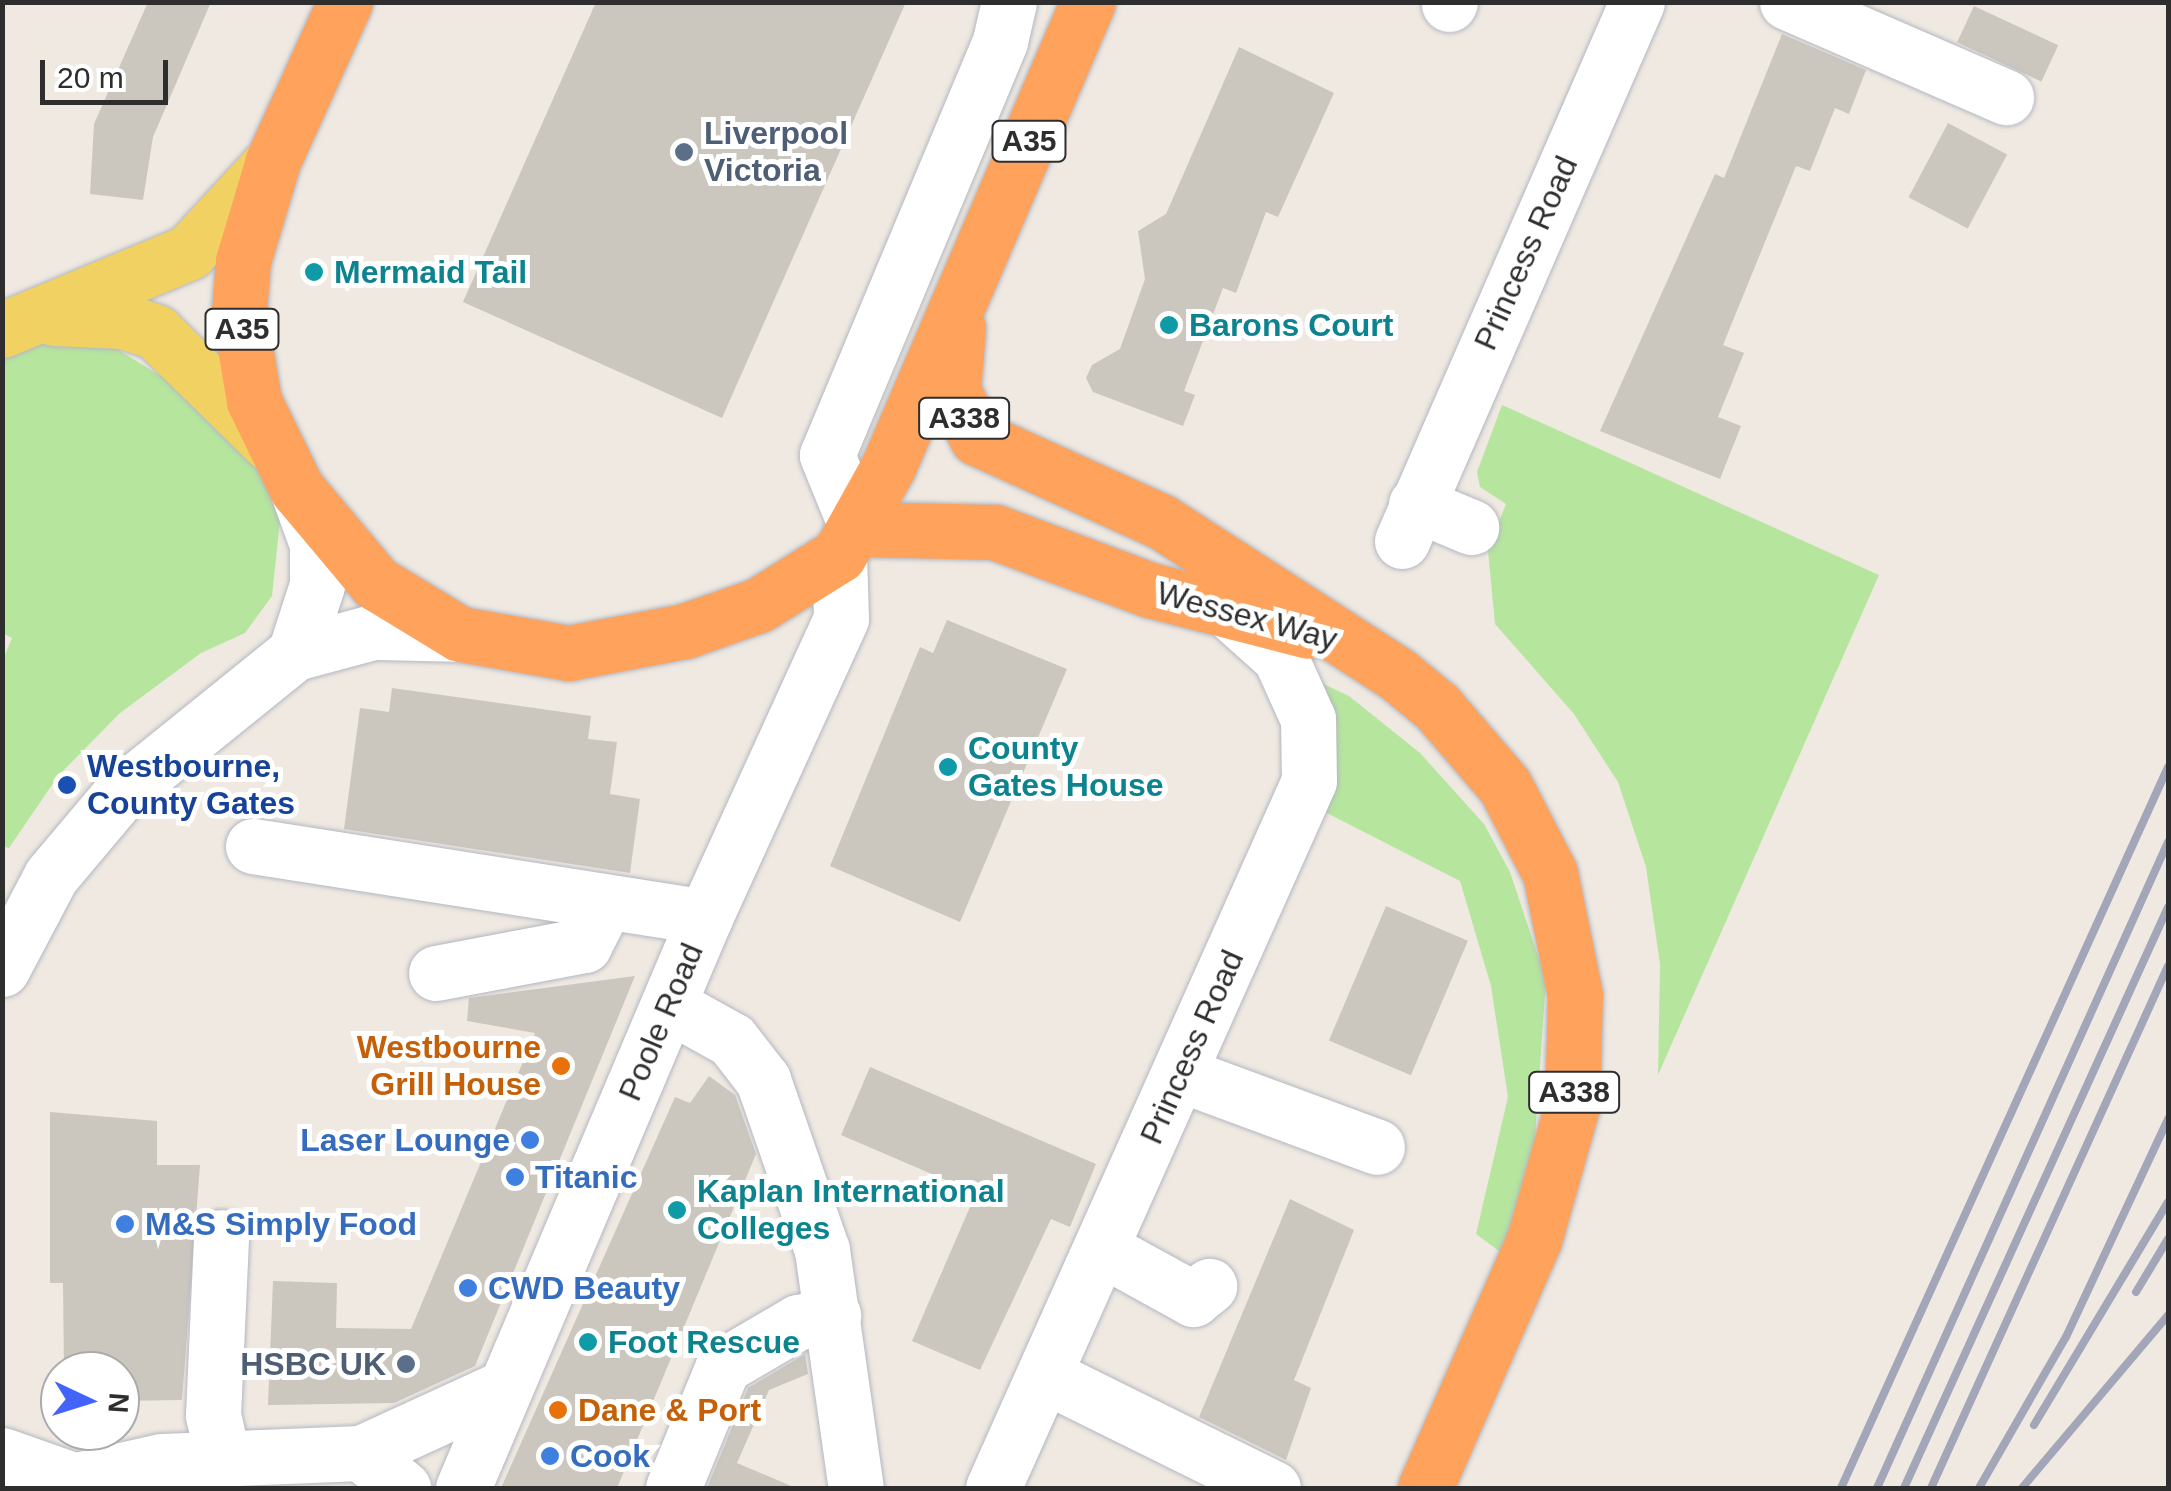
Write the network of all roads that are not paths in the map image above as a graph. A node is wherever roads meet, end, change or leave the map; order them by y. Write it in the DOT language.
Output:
graph roads {
  1 [pos="346,2"];
  2 [pos="371,2"];
  3 [pos="1010,2"];
  4 [pos="1088,2"];
  5 [pos="1637,2"];
  6 [pos="1787,2"];
  7 [pos="322,53"];
  8 [pos="2006,98"];
  9 [pos="273,162"];
  10 [pos="970,279"];
  11 [pos="22,324"];
  12 [pos="269,443"];
  13 [pos="297,489"];
  14 [pos="1471,527"];
  15 [pos="848,542"];
  16 [pos="1233,615"];
  17 [pos="460,634"];
  18 [pos="1341,637"];
  19 [pos="296,653"];
  20 [pos="253,846"];
  21 [pos="606,902"];
  22 [pos="705,917"];
  23 [pos="2,970"];
  24 [pos="436,973"];
  25 [pos="669,1005"];
  26 [pos="1180,1074"];
  27 [pos="1377,1146"];
  28 [pos="221,1237"];
  29 [pos="1104,1250"];
  30 [pos="1210,1286"];
  31 [pos="834,1316"];
  32 [pos="1048,1377"];
  33 [pos="505,1388"];
  34 [pos="361,1453"];
  35 [pos="2,1454"];
  36 [pos="216,1474"];
  37 [pos="54,1484"];
  38 [pos="403,1488"];
  39 [pos="463,1488"];
  40 [pos="673,1488"];
  41 [pos="856,1488"];
  42 [pos="993,1488"];
  43 [pos="1274,1488"];
  44 [pos="1425,1488"];
  1 -- 7 [label="highway, A35"];
  2 -- 7 [label="street"];
  3 -- 15 [label="street, Poole Road"];
  4 -- 10 [label="highway, A35"];
  5 -- 14 [label="street, Princess Road"];
  6 -- 8 [label="street"];
  7 -- 9 [label="highway, A35"];
  9 -- 11 [label="main road"];
  9 -- 12 [label="highway, A35"];
  10 -- 15 [label="highway, A35"];
  10 -- 18 [label="highway, A338"];
  11 -- 12 [label="main road"];
  12 -- 13 [label="highway, A35"];
  13 -- 17 [label="highway, A35"];
  13 -- 19 [label="street"];
  15 -- 16 [label="highway, Wessex Way / A338"];
  15 -- 17 [label="highway, A35"];
  15 -- 22 [label="street, Poole Road"];
  16 -- 18 [label="highway, Wessex Way / A338"];
  16 -- 26 [label="street, Princess Road"];
  17 -- 19 [label="street"];
  18 -- 44 [label="highway, Wessex Way / A338"];
  19 -- 23 [label="street"];
  20 -- 21 [label="street"];
  21 -- 22 [label="street"];
  21 -- 24 [label="street"];
  22 -- 25 [label="street, Poole Road"];
  25 -- 31 [label="street"];
  25 -- 33 [label="street, Poole Road"];
  26 -- 27 [label="street"];
  26 -- 29 [label="street, Princess Road"];
  28 -- 36 [label="street"];
  29 -- 30 [label="street"];
  29 -- 32 [label="street, Princess Road"];
  31 -- 40 [label="street"];
  31 -- 41 [label="street"];
  32 -- 42 [label="street, Princess Road"];
  32 -- 43 [label="street"];
  33 -- 34 [label="street"];
  33 -- 39 [label="street, Poole Road"];
  34 -- 36 [label="street"];
  34 -- 38 [label="street"];
  35 -- 37 [label="street"];
  36 -- 37 [label="street"];
}
